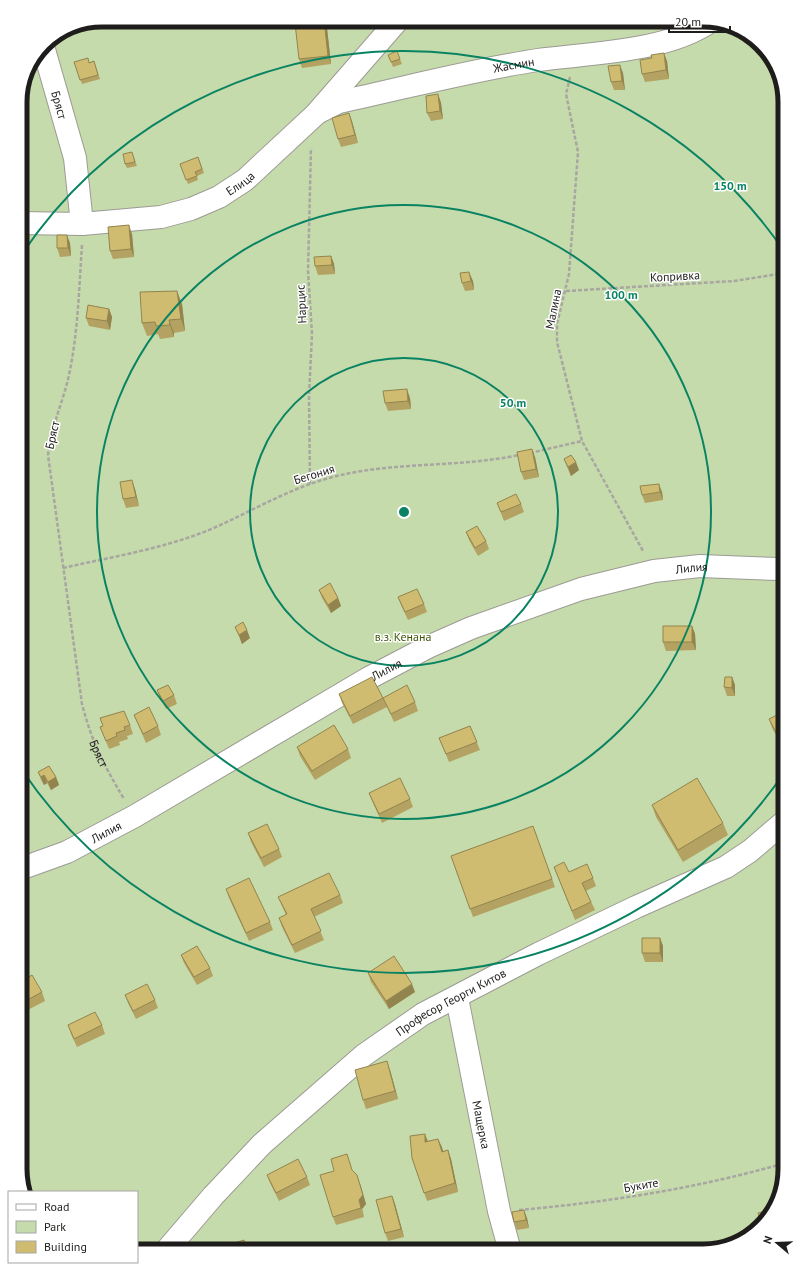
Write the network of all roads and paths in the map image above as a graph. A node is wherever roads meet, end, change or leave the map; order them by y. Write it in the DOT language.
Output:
graph roads {
  1 [pos="392,27"];
  2 [pos="701,27"];
  3 [pos="45,54"];
  4 [pos="574,56"];
  5 [pos="311,119"];
  6 [pos="27,224"];
  7 [pos="82,224"];
  8 [pos="778,274"];
  9 [pos="566,291"];
  10 [pos="582,441"];
  11 [pos="528,453"];
  12 [pos="521,455"];
  13 [pos="310,484"];
  14 [pos="63,568"];
  15 [pos="778,568"];
  16 [pos="654,571"];
  17 [pos="135,816"];
  18 [pos="778,827"];
  19 [pos="27,866"];
  20 [pos="457,998"];
  21 [pos="778,1165"];
  22 [pos="499,1212"];
  23 [pos="172,1244"];
  24 [pos="508,1244"];
  1 -- 5 [label="street, Елица"];
  2 -- 4 [label="street, Жасмин"];
  3 -- 7 [label="street, Бряст"];
  4 -- 5 [label="street, Жасмин"];
  4 -- 9 [label="path, Малина"];
  5 -- 7 [label="street, Елица"];
  5 -- 13 [label="path, Нарцис"];
  6 -- 7 [label="street, Елица"];
  7 -- 14 [label="path, Бряст"];
  8 -- 9 [label="path, Копривка"];
  9 -- 10 [label="path, Малина"];
  10 -- 11 [label="path"];
  10 -- 16 [label="path, Малина"];
  12 -- 13 [label="path, Бегония"];
  13 -- 14 [label="path, Бегония"];
  14 -- 17 [label="path, Бряст"];
  15 -- 16 [label="street, Лилия"];
  16 -- 17 [label="street, Лилия"];
  17 -- 19 [label="street, Лилия"];
  18 -- 20 [label="street, Професор Георги Китов"];
  20 -- 22 [label="street, Мащерка"];
  20 -- 23 [label="street, Професор Георги Китов"];
  21 -- 22 [label="path, Буките"];
  22 -- 24 [label="street, Мащерка"];
}
